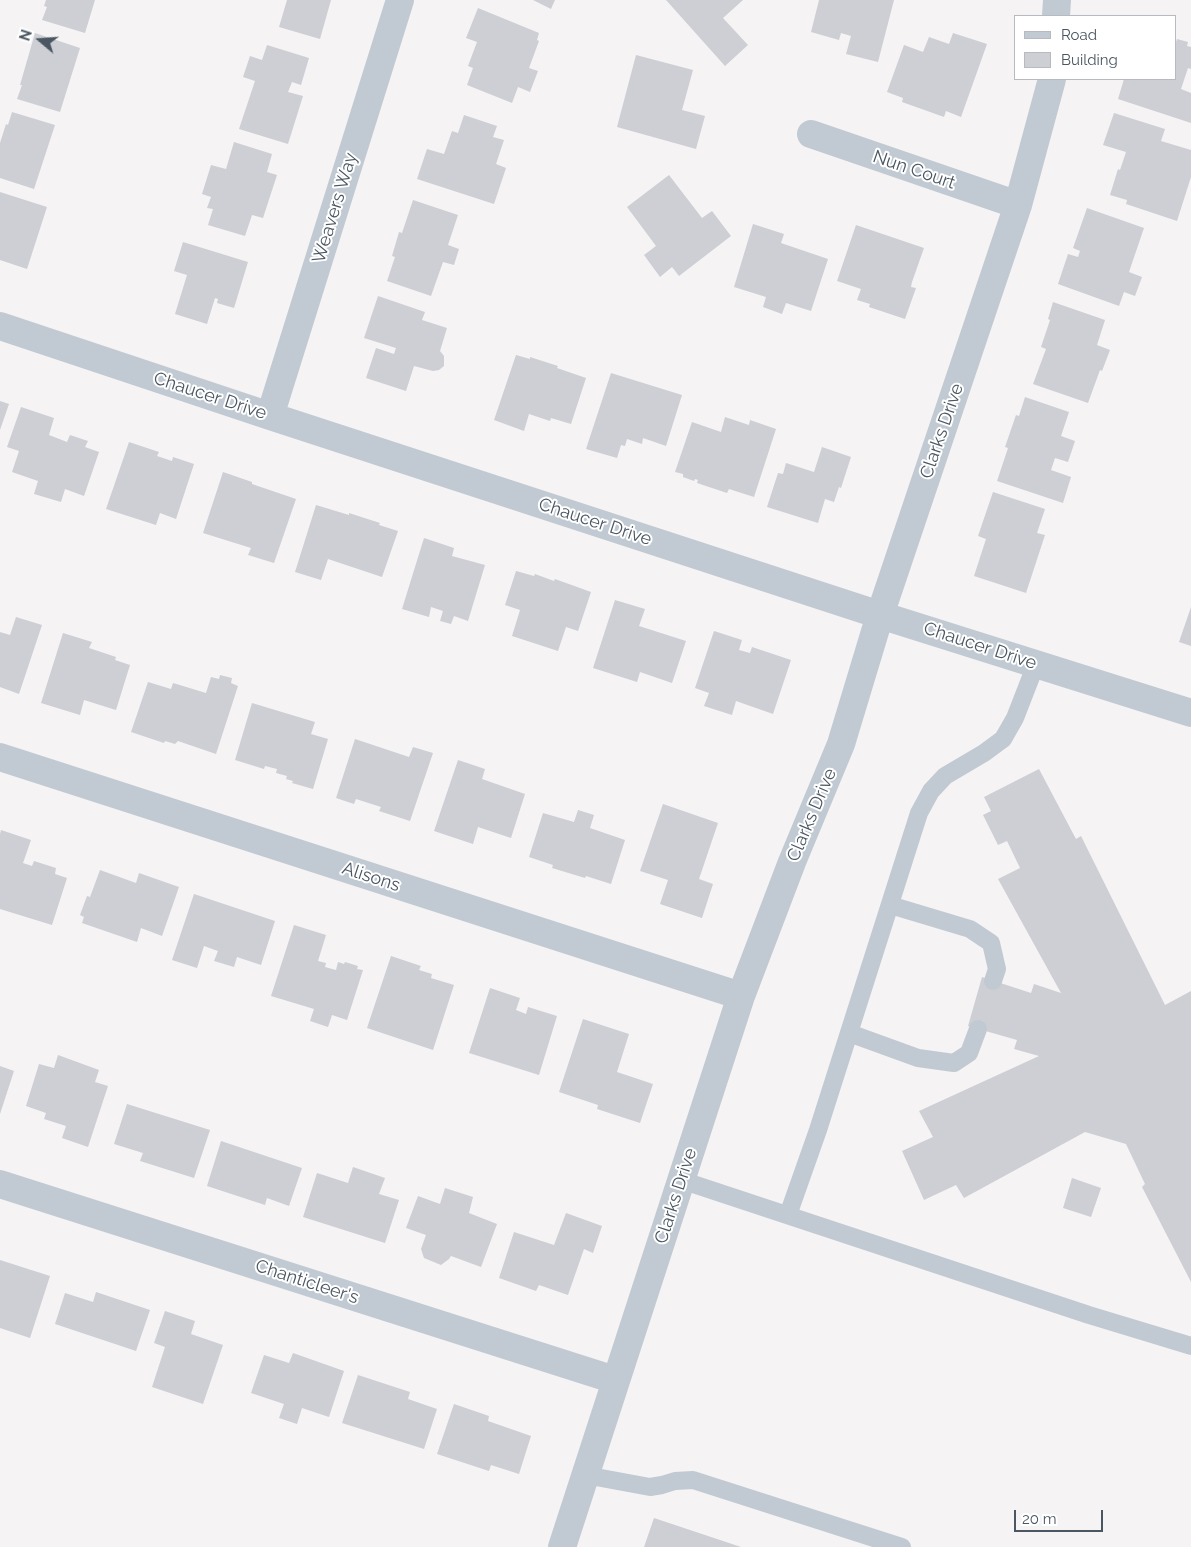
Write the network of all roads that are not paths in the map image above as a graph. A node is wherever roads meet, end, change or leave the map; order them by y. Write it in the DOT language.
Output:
graph roads {
  1 [pos="400,0"];
  2 [pos="1057,0"];
  3 [pos="1056,15"];
  4 [pos="1052,80"];
  5 [pos="810,134"];
  6 [pos="1018,205"];
  7 [pos="0,326"];
  8 [pos="270,416"];
  9 [pos="880,615"];
  10 [pos="1036,664"];
  11 [pos="1191,713"];
  12 [pos="0,757"];
  13 [pos="890,905"];
  14 [pos="993,981"];
  15 [pos="741,996"];
  16 [pos="978,1029"];
  17 [pos="849,1034"];
  18 [pos="681,1180"];
  19 [pos="0,1184"];
  20 [pos="788,1215"];
  21 [pos="1191,1346"];
  22 [pos="615,1380"];
  23 [pos="585,1475"];
  24 [pos="562,1547"];
  25 [pos="902,1547"];
  1 -- 8 [label="street, Weavers Way"];
  2 -- 3 [label="street"];
  4 -- 6 [label="street, Clarks Drive"];
  5 -- 6 [label="street, Nun Court"];
  6 -- 9 [label="street, Clarks Drive"];
  7 -- 8 [label="street, Chaucer Drive"];
  8 -- 9 [label="street, Chaucer Drive"];
  9 -- 10 [label="street, Chaucer Drive"];
  9 -- 15 [label="street, Clarks Drive"];
  10 -- 11 [label="street, Chaucer Drive"];
  10 -- 13 [label="lane"];
  12 -- 15 [label="street, Alisons"];
  13 -- 14 [label="lane"];
  13 -- 17 [label="lane"];
  15 -- 18 [label="street, Clarks Drive"];
  16 -- 17 [label="lane"];
  17 -- 20 [label="lane"];
  18 -- 20 [label="lane"];
  18 -- 22 [label="street, Clarks Drive"];
  19 -- 22 [label="street, Chanticleer's"];
  20 -- 21 [label="lane"];
  22 -- 23 [label="street, Clarks Drive"];
  23 -- 24 [label="street, Clarks Drive"];
  23 -- 25 [label="lane"];
}
